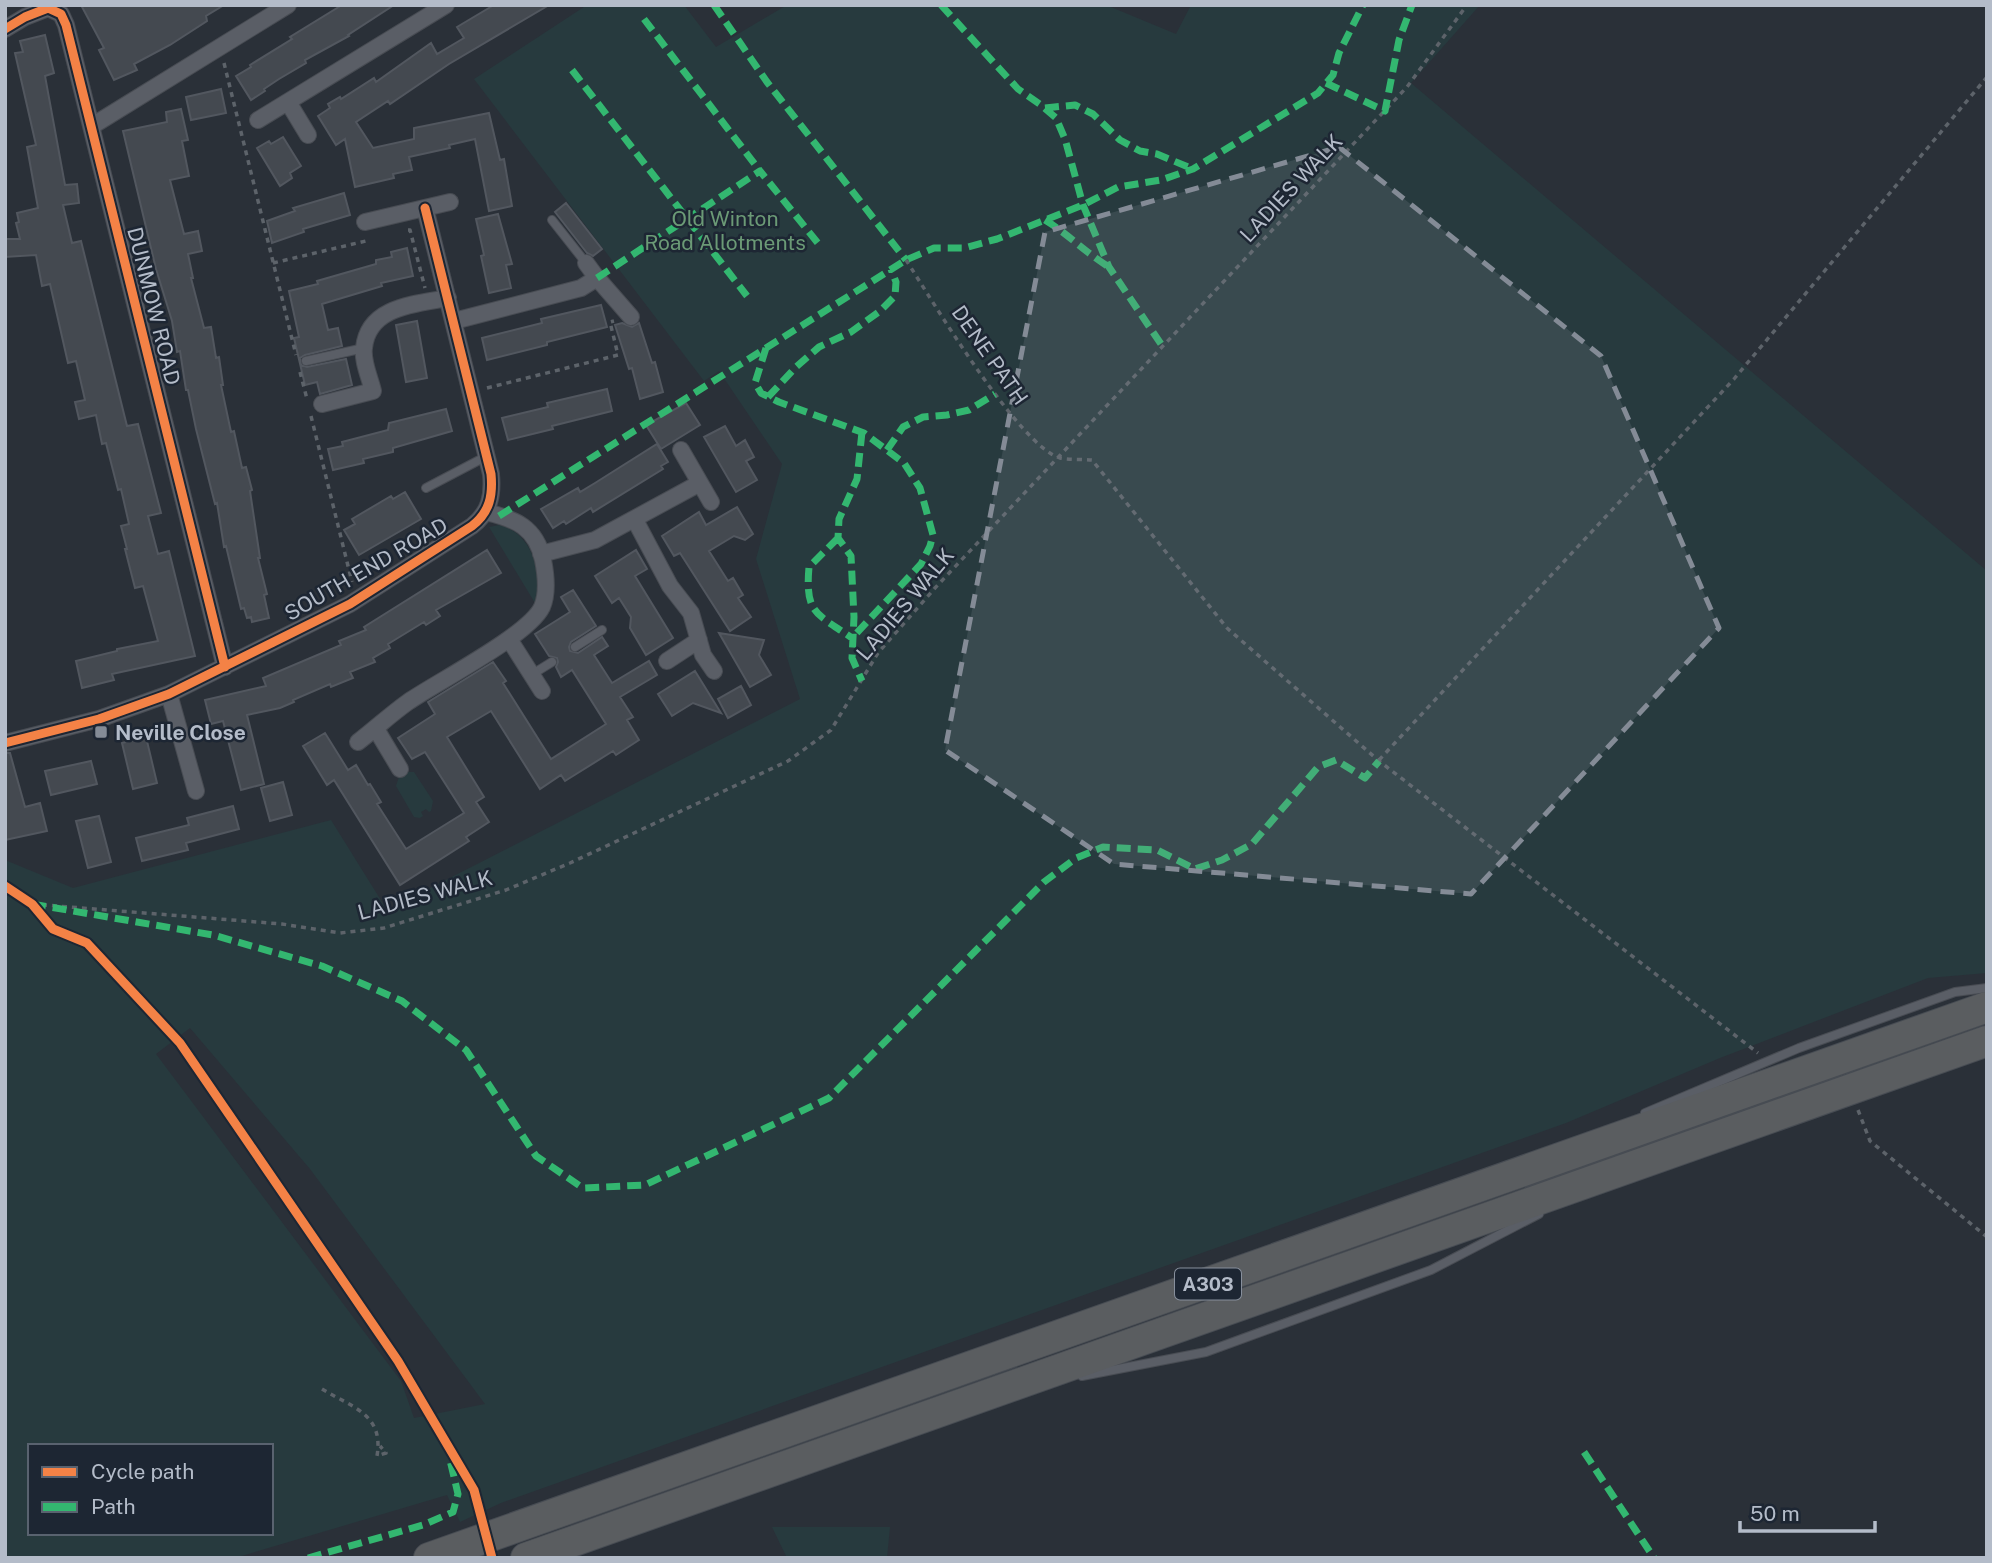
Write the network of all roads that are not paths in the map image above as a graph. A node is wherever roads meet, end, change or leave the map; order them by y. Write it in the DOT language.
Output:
graph roads {
  1 [pos="288,5"];
  2 [pos="441,7"];
  3 [pos="40,8"];
  4 [pos="5,29"];
  5 [pos="288,102"];
  6 [pos="258,120"];
  7 [pos="92,126"];
  8 [pos="308,135"];
  9 [pos="450,202"];
  10 [pos="425,208"];
  11 [pos="552,220"];
  12 [pos="365,222"];
  13 [pos="586,263"];
  14 [pos="597,278"];
  15 [pos="448,298"];
  16 [pos="631,317"];
  17 [pos="454,321"];
  18 [pos="364,348"];
  19 [pos="306,360"];
  20 [pos="322,404"];
  21 [pos="681,450"];
  22 [pos="487,456"];
  23 [pos="700,483"];
  24 [pos="426,488"];
  25 [pos="711,502"];
  26 [pos="486,513"];
  27 [pos="635,520"];
  28 [pos="541,554"];
  29 [pos="602,630"];
  30 [pos="509,639"];
  31 [pos="699,640"];
  32 [pos="575,647"];
  33 [pos="552,662"];
  34 [pos="667,662"];
  35 [pos="225,667"];
  36 [pos="714,671"];
  37 [pos="531,675"];
  38 [pos="542,691"];
  39 [pos="169,694"];
  40 [pos="376,729"];
  41 [pos="358,742"];
  42 [pos="5,743"];
  43 [pos="400,769"];
  44 [pos="197,791"];
  45 [pos="1987,988"];
  46 [pos="1987,1007"];
  47 [pos="1987,1041"];
  48 [pos="1642,1114"];
  49 [pos="1607,1131"];
  50 [pos="1539,1166"];
  51 [pos="1629,1167"];
  52 [pos="1567,1199"];
  53 [pos="1542,1212"];
  54 [pos="1071,1378"];
  55 [pos="1058,1380"];
  56 [pos="990,1394"];
  57 [pos="429,1558"];
  58 [pos="526,1558"];
  1 -- 7 [label="street"];
  2 -- 5 [label="street"];
  3 -- 4 [label="street, DUNMOW ROAD"];
  3 -- 7 [label="street, DUNMOW ROAD"];
  5 -- 6 [label="street"];
  5 -- 8 [label="street"];
  7 -- 35 [label="street, DUNMOW ROAD"];
  9 -- 10 [label="street"];
  10 -- 12 [label="street"];
  10 -- 15 [label="street"];
  11 -- 13 [label="lane"];
  13 -- 14 [label="street"];
  14 -- 16 [label="street"];
  14 -- 17 [label="street"];
  15 -- 17 [label="street"];
  15 -- 18 [label="street"];
  17 -- 22 [label="street"];
  18 -- 19 [label="lane"];
  18 -- 20 [label="street"];
  21 -- 23 [label="street"];
  22 -- 24 [label="lane"];
  22 -- 26 [label="street"];
  23 -- 25 [label="street"];
  23 -- 27 [label="street"];
  26 -- 28 [label="street"];
  26 -- 35 [label="street, SOUTH END ROAD"];
  27 -- 28 [label="street"];
  27 -- 31 [label="street"];
  28 -- 30 [label="street"];
  29 -- 32 [label="lane"];
  30 -- 37 [label="street"];
  30 -- 40 [label="street"];
  31 -- 34 [label="street"];
  31 -- 36 [label="street"];
  33 -- 37 [label="lane"];
  35 -- 39 [label="street, SOUTH END ROAD"];
  37 -- 38 [label="street"];
  39 -- 42 [label="street, SOUTH END ROAD"];
  39 -- 44 [label="street"];
  40 -- 41 [label="street"];
  40 -- 43 [label="street"];
  45 -- 48 [label="lane"];
  46 -- 50 [label="highway, A303"];
  47 -- 51 [label="highway, A303"];
  49 -- 50 [label="lane"];
  50 -- 57 [label="highway, A303"];
  51 -- 52 [label="lane"];
  51 -- 56 [label="highway, A303"];
  53 -- 54 [label="lane"];
  55 -- 56 [label="lane"];
  56 -- 58 [label="highway, A303"];
}
